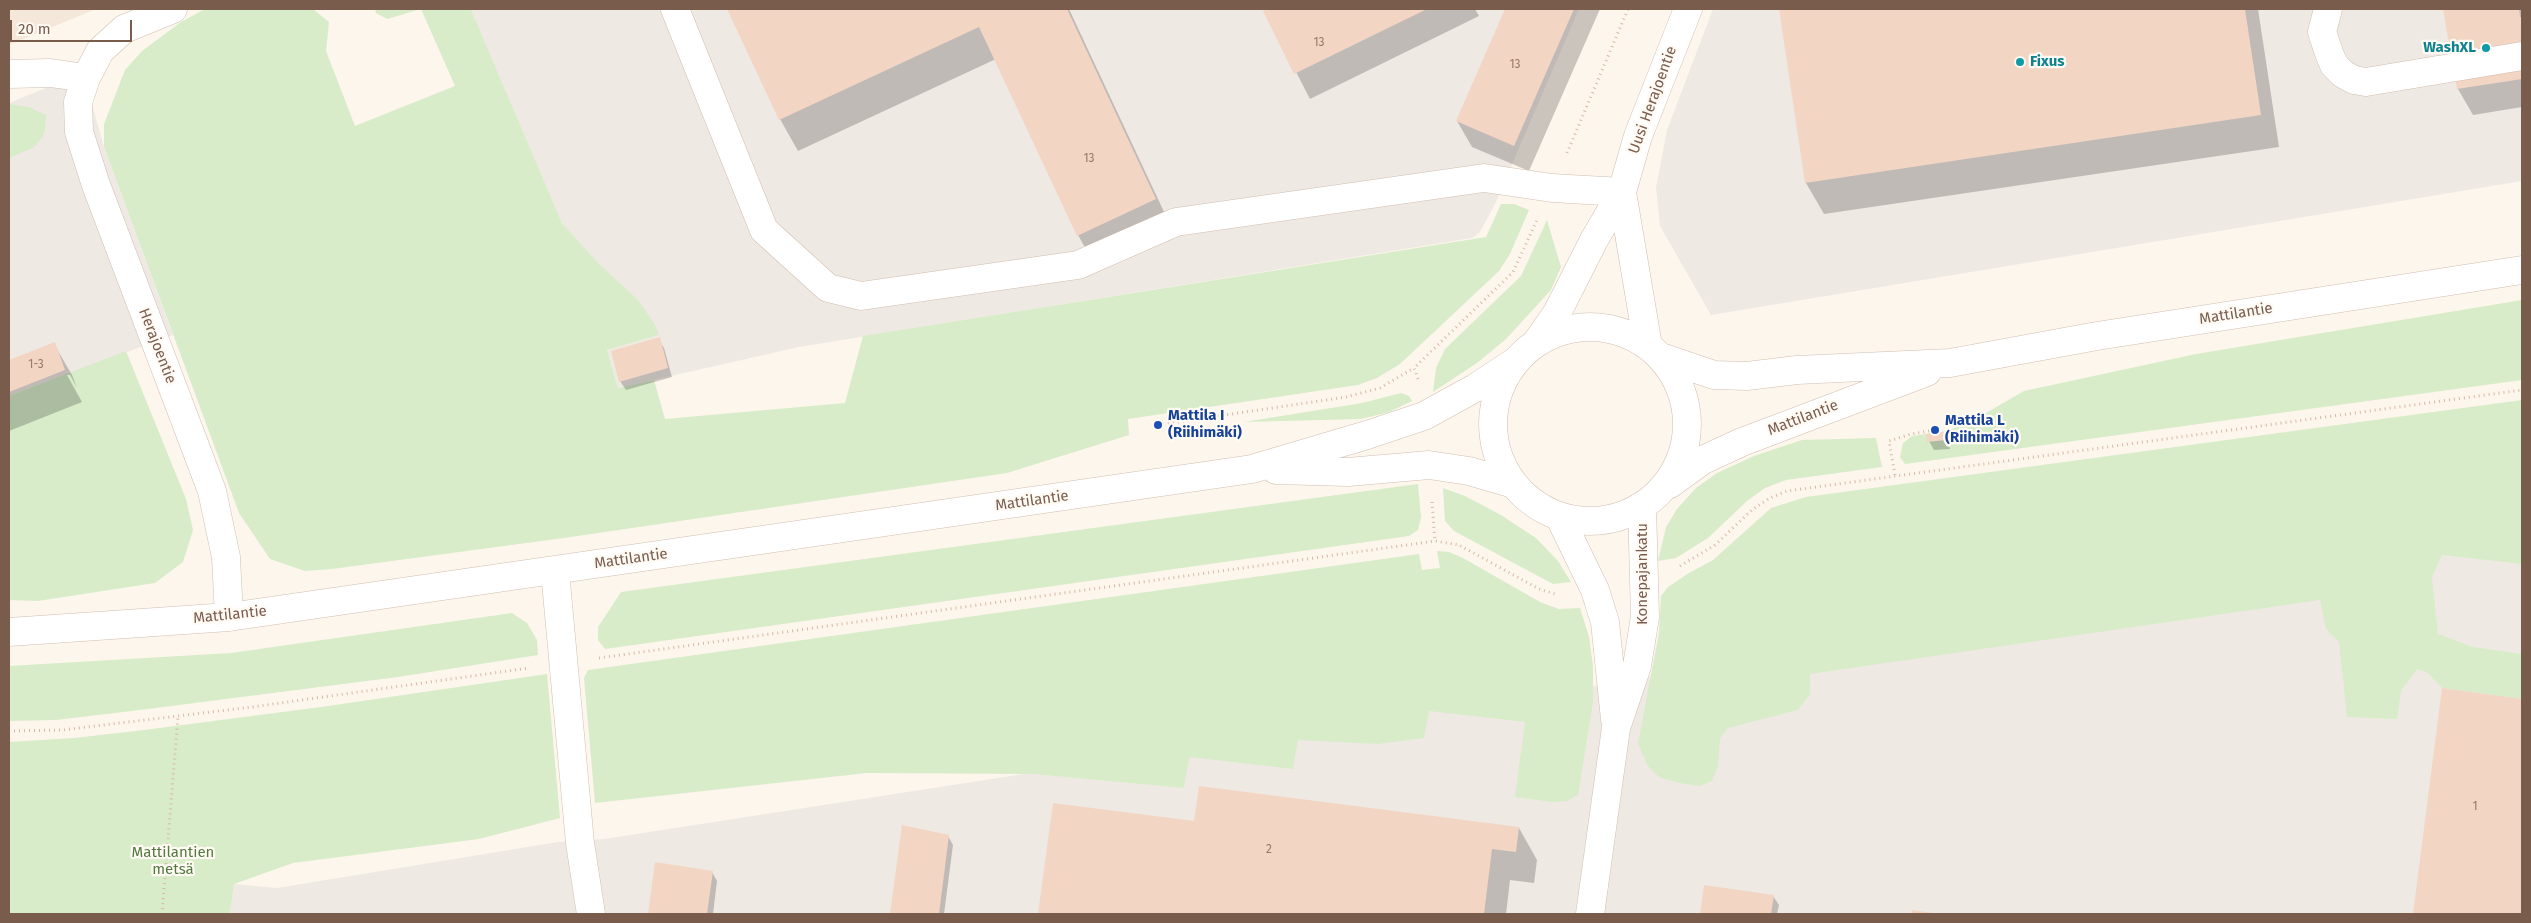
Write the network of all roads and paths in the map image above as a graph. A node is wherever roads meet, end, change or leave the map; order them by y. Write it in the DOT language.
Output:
graph roads {
  1 [pos="173,9"];
  2 [pos="675,9"];
  3 [pos="1628,9"];
  4 [pos="1688,9"];
  5 [pos="2320,16"];
  6 [pos="2522,56"];
  7 [pos="9,74"];
  8 [pos="86,78"];
  9 [pos="1552,188"];
  10 [pos="1622,192"];
  11 [pos="2522,270"];
  12 [pos="1536,343"];
  13 [pos="1654,352"];
  14 [pos="1516,361"];
  15 [pos="1950,363"];
  16 [pos="1414,368"];
  17 [pos="2522,390"];
  18 [pos="1424,416"];
  19 [pos="1158,425"];
  20 [pos="1936,430"];
  21 [pos="1430,465"];
  22 [pos="1252,469"];
  23 [pos="1895,475"];
  24 [pos="1514,484"];
  25 [pos="1664,488"];
  26 [pos="1642,506"];
  27 [pos="1559,516"];
  28 [pos="1435,541"];
  29 [pos="554,571"];
  30 [pos="1645,579"];
  31 [pos="1595,590"];
  32 [pos="229,617"];
  33 [pos="9,632"];
  34 [pos="563,663"];
  35 [pos="178,716"];
  36 [pos="1616,728"];
  37 [pos="9,731"];
  38 [pos="162,914"];
  39 [pos="591,914"];
  40 [pos="1590,914"];
  1 -- 8 [label="street, Herajoentie"];
  2 -- 9 [label="street"];
  3 -- 9 [label="path"];
  4 -- 10 [label="street, Uusi Herajoentie"];
  5 -- 6 [label="street"];
  7 -- 8 [label="street"];
  8 -- 32 [label="street, Herajoentie"];
  9 -- 10 [label="street"];
  9 -- 16 [label="path"];
  10 -- 12 [label="street, Uusi Herajoentie"];
  10 -- 13 [label="street, Uusi Herajoentie"];
  11 -- 15 [label="street, Mattilantie"];
  12 -- 13 [label="street, Mattilantie"];
  12 -- 14 [label="street"];
  13 -- 15 [label="street, Mattilantie"];
  13 -- 25 [label="street"];
  14 -- 18 [label="street, Mattilantie"];
  14 -- 24 [label="street, Mattilantie"];
  15 -- 25 [label="street, Mattilantie"];
  16 -- 18 [label="path"];
  16 -- 19 [label="path"];
  17 -- 23 [label="path"];
  18 -- 22 [label="street, Mattilantie"];
  20 -- 23 [label="path"];
  21 -- 22 [label="street, Mattilantie"];
  21 -- 24 [label="street, Mattilantie"];
  21 -- 28 [label="path"];
  22 -- 29 [label="street, Mattilantie"];
  23 -- 30 [label="path"];
  24 -- 27 [label="street, Mattilantie"];
  25 -- 26 [label="street, Mattilantie"];
  26 -- 27 [label="street, Mattilantie"];
  26 -- 30 [label="street, Konepajankatu"];
  27 -- 31 [label="street, Konepajankatu"];
  28 -- 31 [label="path"];
  28 -- 34 [label="path"];
  29 -- 32 [label="street, Mattilantie"];
  29 -- 34 [label="street"];
  30 -- 36 [label="street, Konepajankatu"];
  31 -- 36 [label="street, Konepajankatu"];
  32 -- 33 [label="street, Mattilantie"];
  34 -- 35 [label="path"];
  34 -- 39 [label="street"];
  35 -- 37 [label="path"];
  35 -- 38 [label="path"];
  36 -- 40 [label="street, Konepajankatu"];
}
